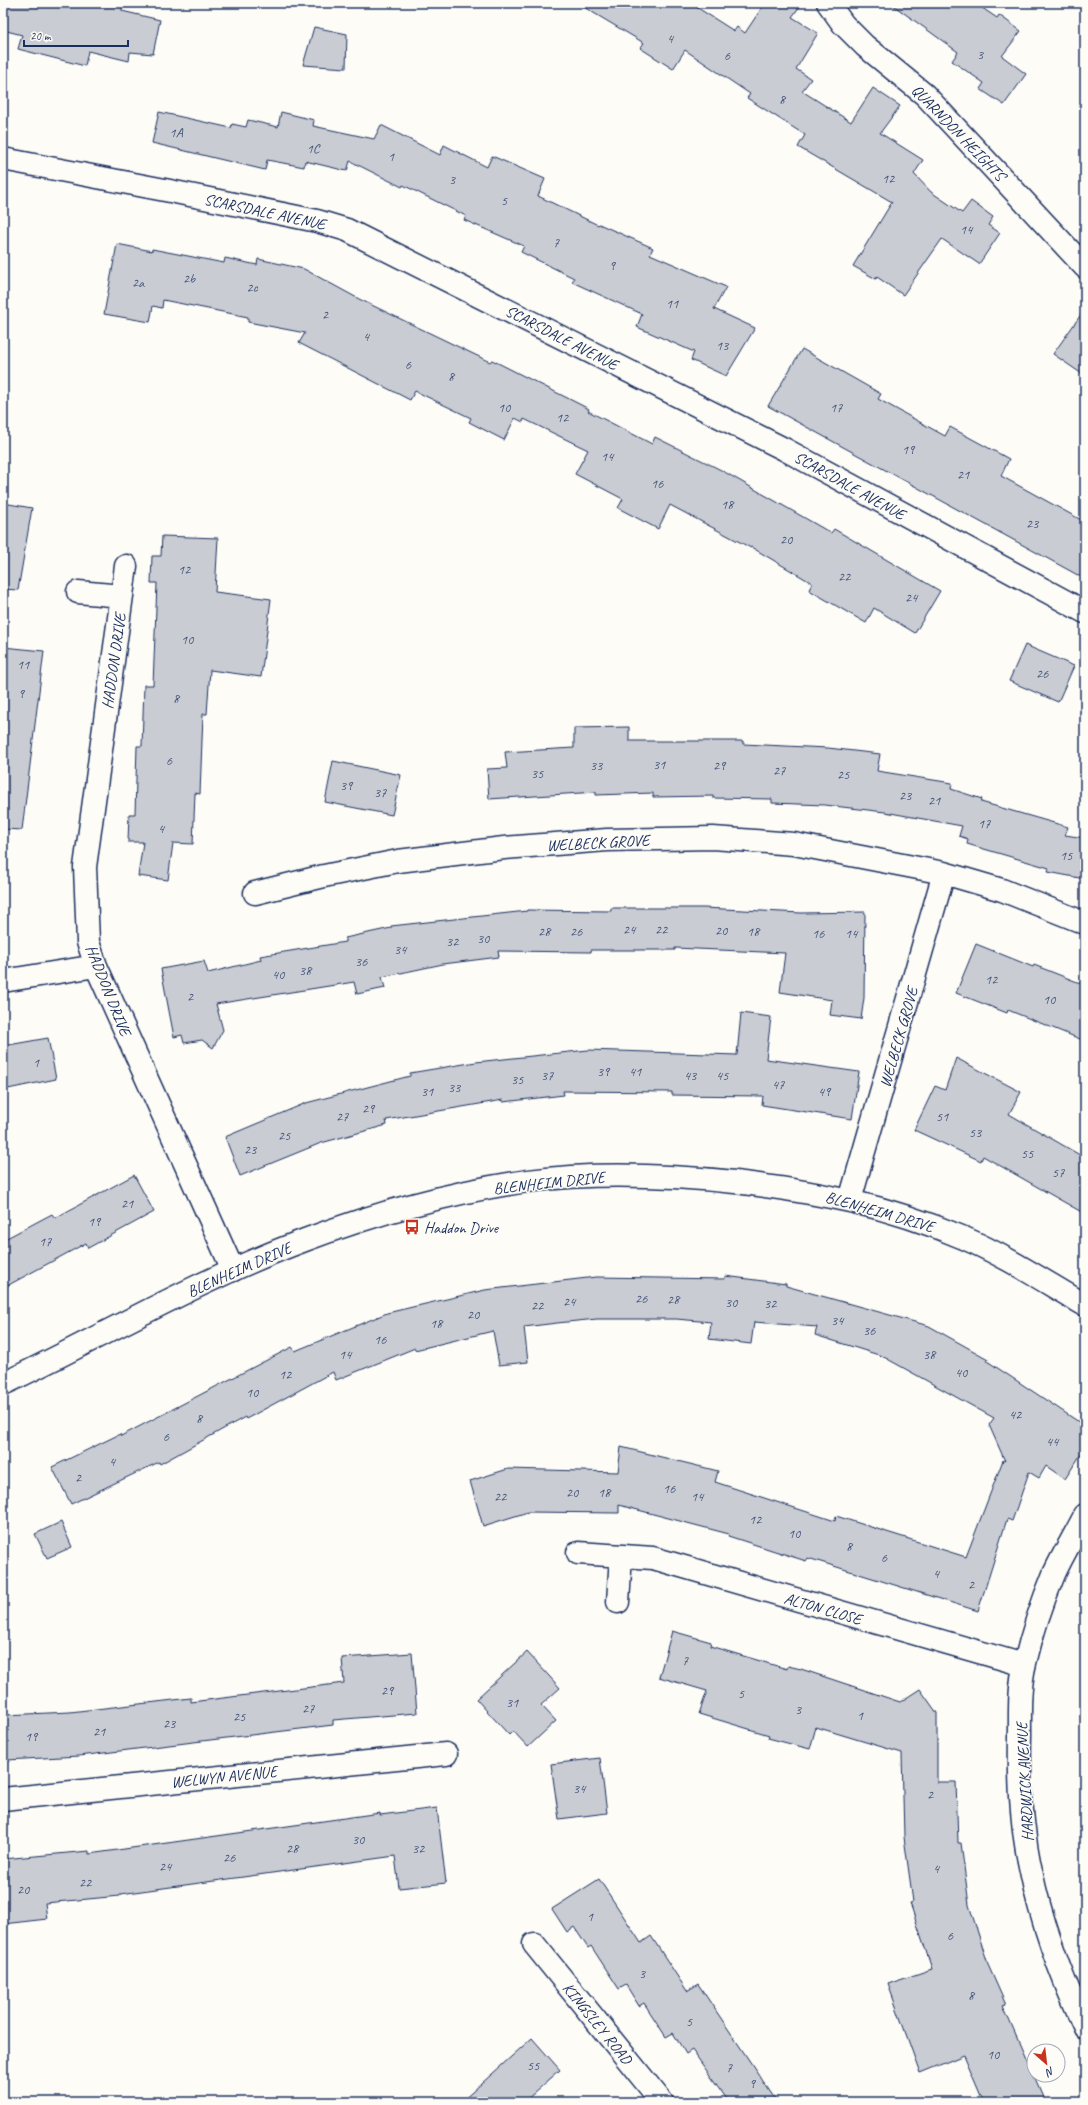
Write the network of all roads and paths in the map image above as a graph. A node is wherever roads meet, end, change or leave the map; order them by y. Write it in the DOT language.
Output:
graph roads {
  1 [pos="828,3"];
  2 [pos="3,159"];
  3 [pos="1085,267"];
  4 [pos="126,566"];
  5 [pos="78,592"];
  6 [pos="122,596"];
  7 [pos="1085,612"];
  8 [pos="944,873"];
  9 [pos="255,893"];
  10 [pos="1085,923"];
  11 [pos="96,966"];
  12 [pos="3,981"];
  13 [pos="850,1200"];
  14 [pos="233,1270"];
  15 [pos="1085,1305"];
  16 [pos="3,1384"];
  17 [pos="1085,1515"];
  18 [pos="578,1553"];
  19 [pos="621,1556"];
  20 [pos="618,1602"];
  21 [pos="1024,1665"];
  22 [pos="446,1754"];
  23 [pos="3,1799"];
  24 [pos="534,1944"];
  25 [pos="1085,2028"];
  26 [pos="651,2098"];
  1 -- 3 [label="street, QUARNDON HEIGHTS"];
  2 -- 7 [label="street, SCARSDALE AVENUE"];
  4 -- 6 [label="street, HADDON DRIVE"];
  5 -- 6 [label="street, HADDON DRIVE"];
  6 -- 11 [label="street, HADDON DRIVE"];
  8 -- 9 [label="street, WELBECK GROVE"];
  8 -- 10 [label="street, WELBECK GROVE"];
  8 -- 13 [label="street, WELBECK GROVE"];
  11 -- 12 [label="street"];
  11 -- 14 [label="street, HADDON DRIVE"];
  13 -- 14 [label="street, BLENHEIM DRIVE"];
  13 -- 15 [label="street, BLENHEIM DRIVE"];
  14 -- 16 [label="street, BLENHEIM DRIVE"];
  17 -- 21 [label="street, HARDWICK AVENUE"];
  18 -- 19 [label="street, ALTON CLOSE"];
  19 -- 20 [label="street"];
  19 -- 21 [label="street, ALTON CLOSE"];
  21 -- 25 [label="street, HARDWICK AVENUE"];
  22 -- 23 [label="street, WELWYN AVENUE"];
  24 -- 26 [label="street, KINGSLEY ROAD"];
}
